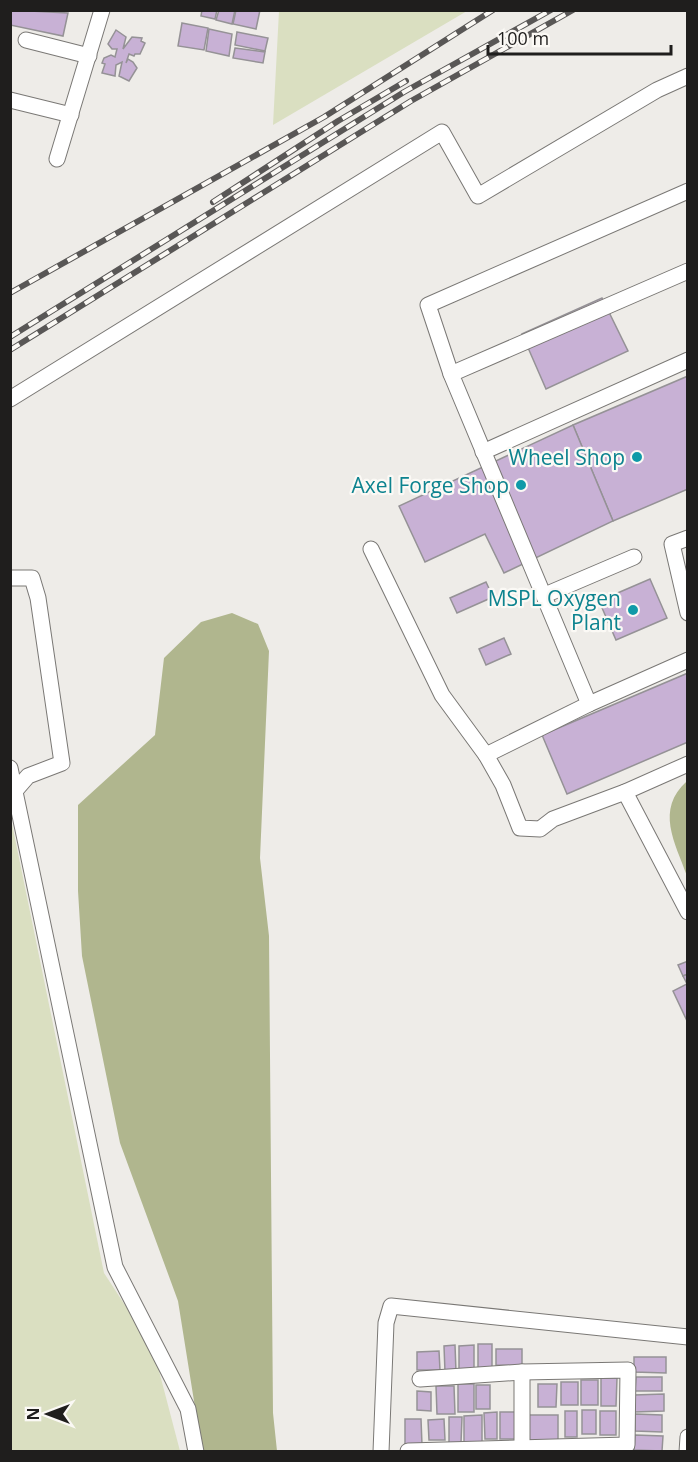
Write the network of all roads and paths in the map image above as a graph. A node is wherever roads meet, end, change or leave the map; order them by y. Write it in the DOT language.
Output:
graph roads {
  1 [pos="102,10"];
  2 [pos="26,40"];
  3 [pos="89,56"];
  4 [pos="687,76"];
  5 [pos="10,100"];
  6 [pos="71,115"];
  7 [pos="57,159"];
  8 [pos="687,191"];
  9 [pos="687,271"];
  10 [pos="687,360"];
  11 [pos="451,374"];
  12 [pos="10,399"];
  13 [pos="483,452"];
  14 [pos="687,538"];
  15 [pos="371,549"];
  16 [pos="634,557"];
  17 [pos="10,578"];
  18 [pos="544,595"];
  19 [pos="687,613"];
  20 [pos="687,660"];
  21 [pos="589,704"];
  22 [pos="486,755"];
  23 [pos="687,764"];
  24 [pos="10,768"];
  25 [pos="15,791"];
  26 [pos="625,792"];
  27 [pos="687,912"];
  28 [pos="687,1337"];
  29 [pos="522,1372"];
  30 [pos="420,1379"];
  31 [pos="687,1437"];
  32 [pos="606,1449"];
  33 [pos="408,1450"];
  34 [pos="522,1450"];
  35 [pos="449,1451"];
  36 [pos="196,1452"];
  37 [pos="381,1452"];
  38 [pos="687,1452"];
  1 -- 3 [label="street"];
  2 -- 3 [label="street"];
  3 -- 6 [label="street"];
  4 -- 12 [label="street"];
  5 -- 6 [label="street"];
  6 -- 7 [label="street"];
  8 -- 11 [label="street"];
  9 -- 11 [label="street"];
  10 -- 13 [label="street"];
  11 -- 13 [label="street"];
  13 -- 18 [label="street"];
  14 -- 19 [label="street"];
  15 -- 22 [label="street"];
  16 -- 18 [label="street"];
  17 -- 25 [label="street"];
  18 -- 21 [label="street"];
  20 -- 21 [label="street"];
  21 -- 22 [label="street"];
  22 -- 26 [label="street"];
  23 -- 26 [label="street"];
  24 -- 25 [label="street"];
  25 -- 36 [label="street"];
  26 -- 27 [label="street"];
  28 -- 37 [label="street"];
  29 -- 30 [label="street"];
  29 -- 32 [label="street"];
  29 -- 34 [label="street"];
  31 -- 38 [label="street"];
  32 -- 34 [label="street"];
  33 -- 35 [label="street"];
  34 -- 35 [label="street"];
}
